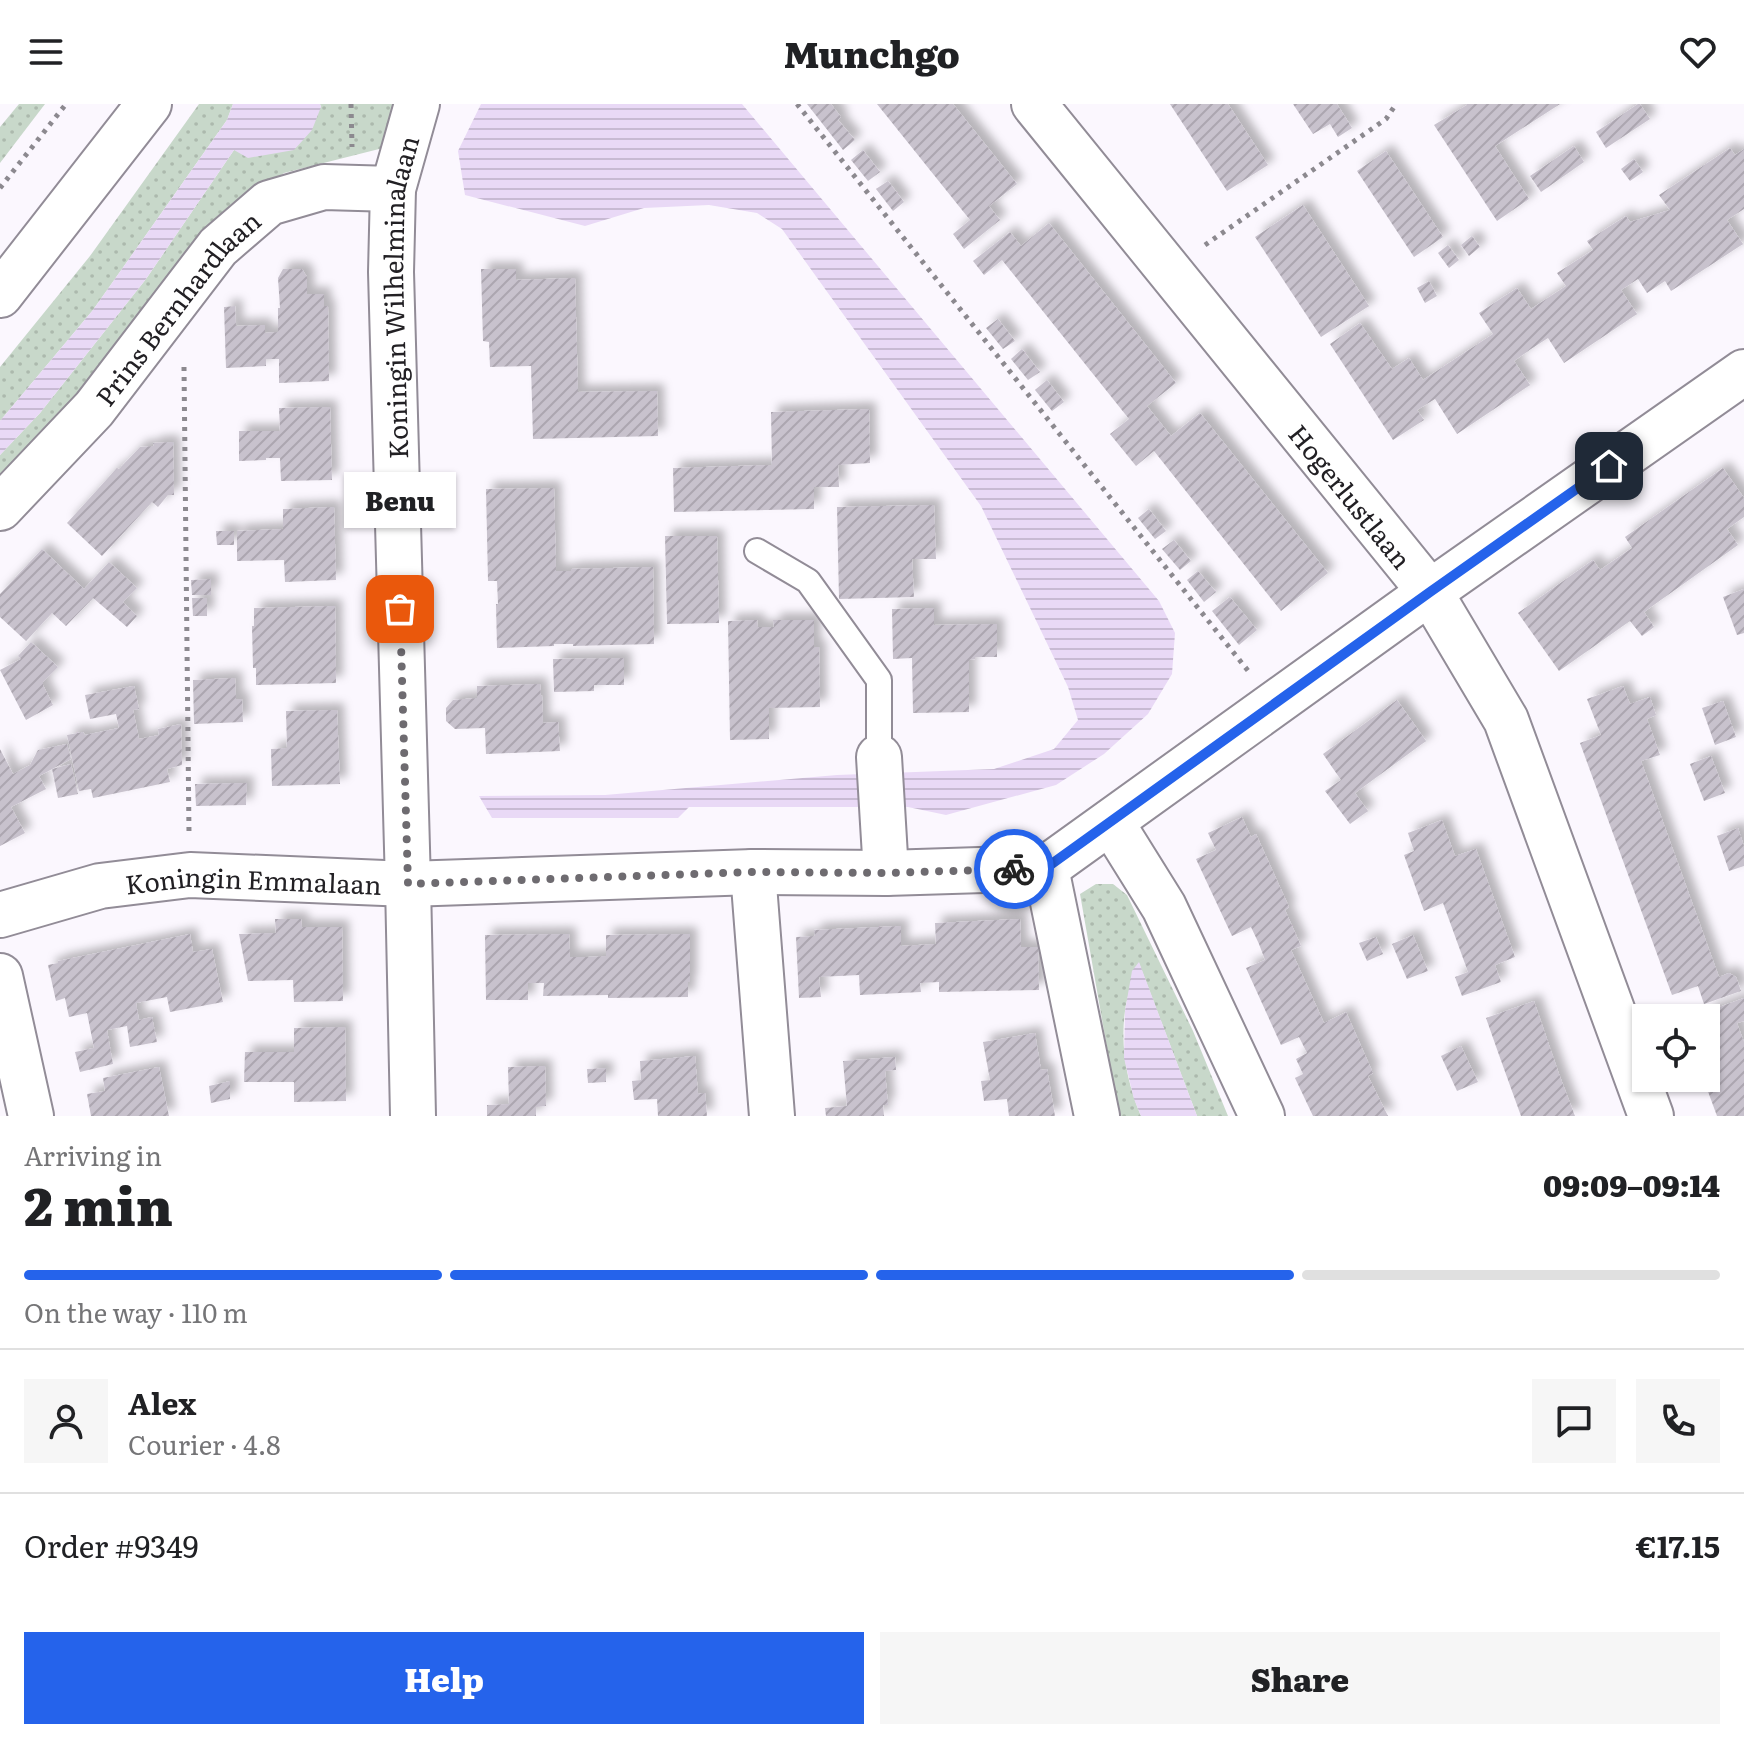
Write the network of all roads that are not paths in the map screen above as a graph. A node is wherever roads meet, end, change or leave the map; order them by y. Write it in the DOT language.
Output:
graph roads {
  1 [pos="138,104"];
  2 [pos="149,104"];
  3 [pos="417,104"];
  4 [pos="1034,104"];
  5 [pos="117,145"];
  6 [pos="393,189"];
  7 [pos="0,295"];
  8 [pos="1742,378"];
  9 [pos="0,508"];
  10 [pos="757,551"];
  11 [pos="1430,592"];
  12 [pos="879,757"];
  13 [pos="1111,822"];
  14 [pos="1046,868"];
  15 [pos="753,872"];
  16 [pos="886,873"];
  17 [pos="408,884"];
  18 [pos="0,915"];
  19 [pos="0,976"];
  20 [pos="31,1116"];
  21 [pos="413,1116"];
  22 [pos="772,1116"];
  23 [pos="1097,1116"];
  24 [pos="1262,1116"];
  25 [pos="1651,1116"];
  1 -- 5 [label="street"];
  2 -- 5 [label="street"];
  3 -- 6 [label="street, Koningin Wilhelminalaan"];
  4 -- 11 [label="street, Hogerlustlaan"];
  5 -- 7 [label="street"];
  6 -- 9 [label="street, Prins Bernhardlaan"];
  6 -- 17 [label="street, Koningin Wilhelminalaan"];
  8 -- 11 [label="street"];
  10 -- 12 [label="lane"];
  11 -- 13 [label="street"];
  11 -- 25 [label="street, Hogerlustlaan"];
  12 -- 16 [label="street"];
  13 -- 14 [label="street"];
  13 -- 24 [label="street"];
  14 -- 16 [label="street, Koningin Emmalaan"];
  14 -- 23 [label="street"];
  15 -- 16 [label="street, Koningin Emmalaan"];
  15 -- 17 [label="street, Koningin Emmalaan"];
  15 -- 22 [label="street"];
  17 -- 18 [label="street, Koningin Emmalaan"];
  17 -- 21 [label="street, Koningin Wilhelminalaan"];
  19 -- 20 [label="street"];
}
